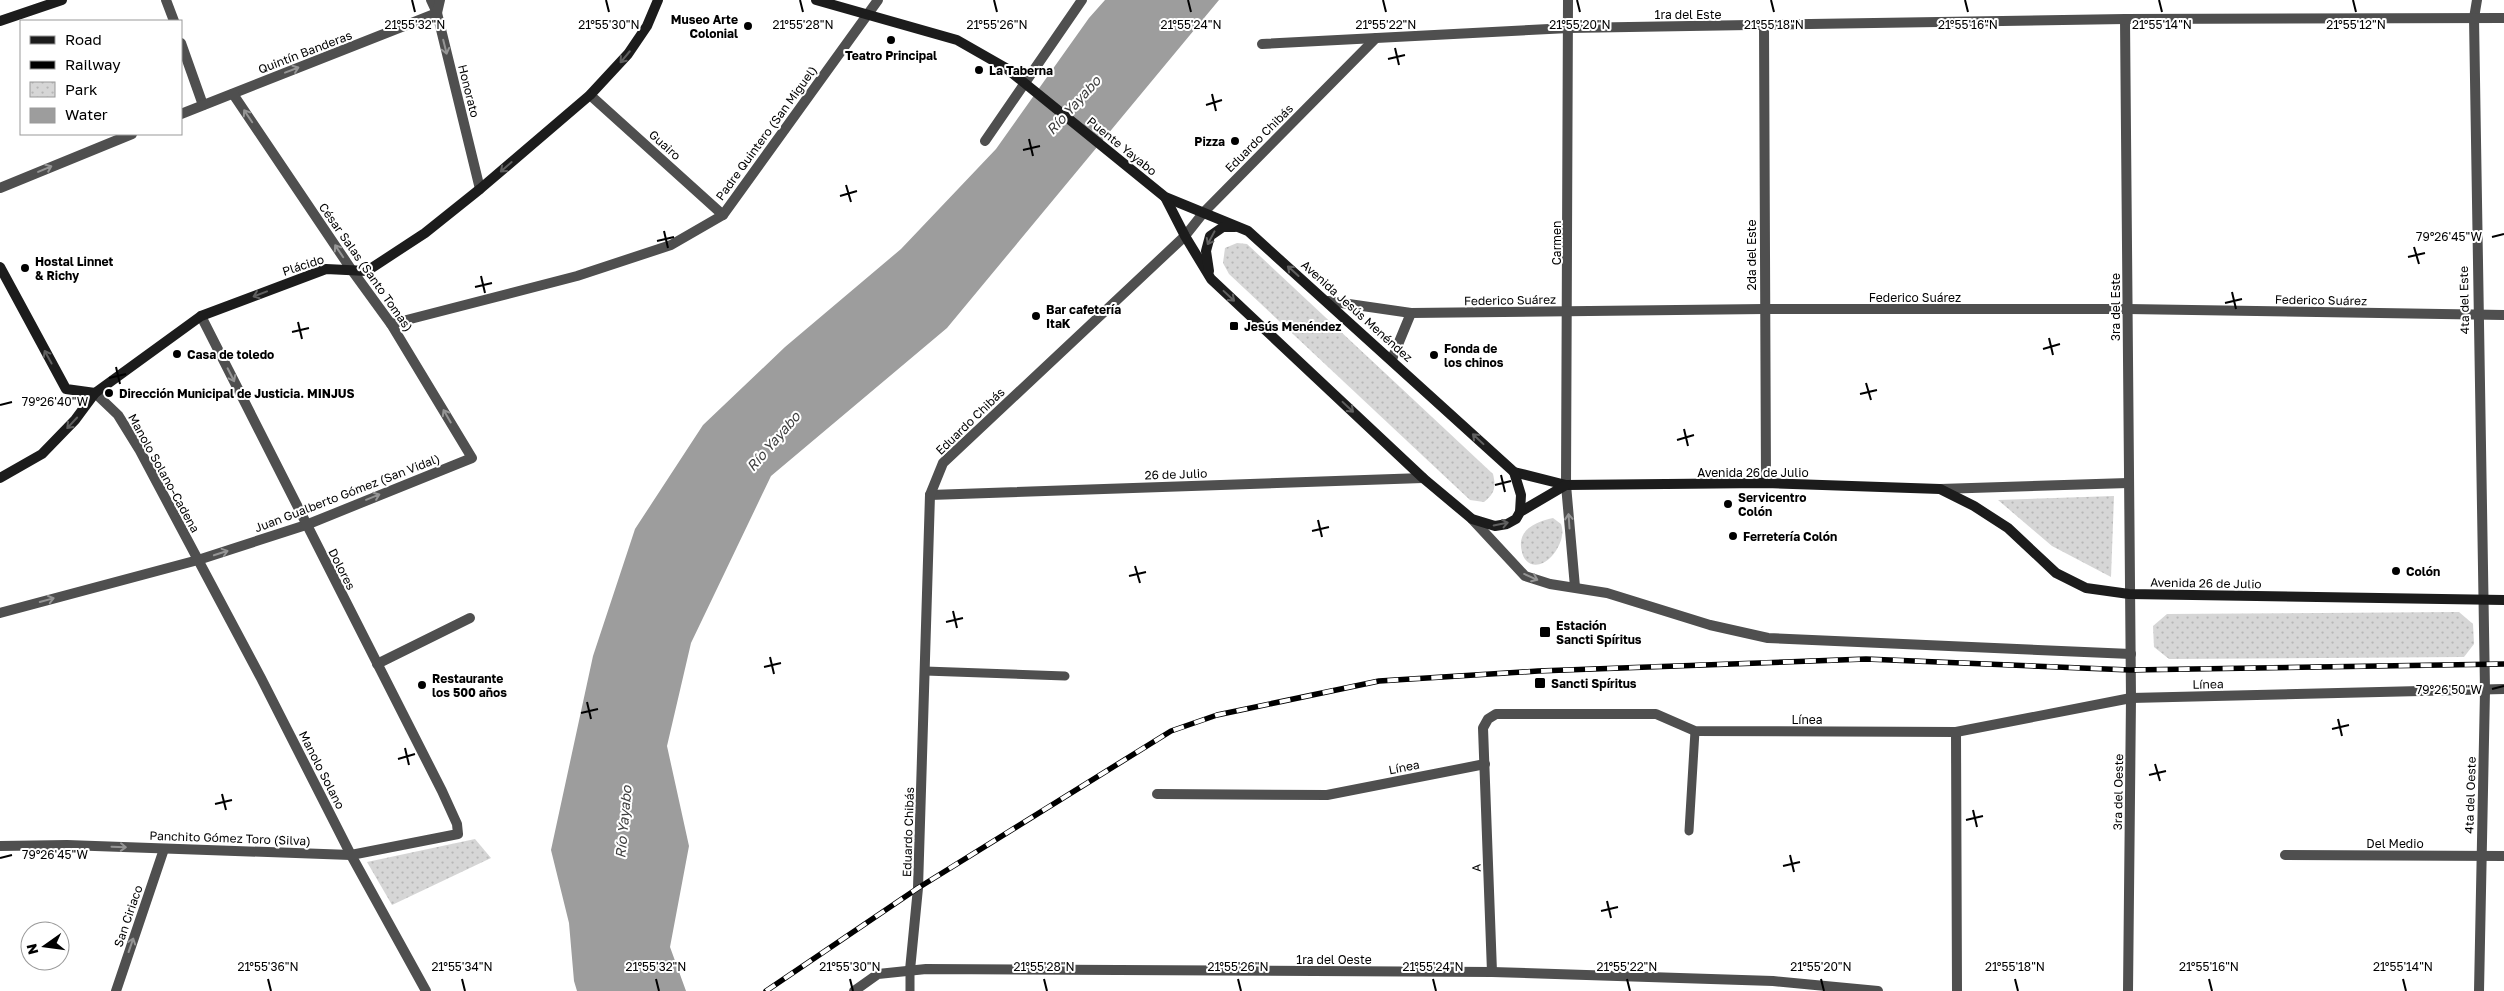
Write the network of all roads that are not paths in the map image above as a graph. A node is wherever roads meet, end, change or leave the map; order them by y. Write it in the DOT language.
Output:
graph roads {
  1 [pos="62,0"];
  2 [pos="166,0"];
  3 [pos="431,0"];
  4 [pos="440,0"];
  5 [pos="658,0"];
  6 [pos="816,0"];
  7 [pos="878,0"];
  8 [pos="1082,0"];
  9 [pos="1568,0"];
  10 [pos="2476,0"];
  11 [pos="437,13"];
  12 [pos="867,13"];
  13 [pos="2474,18"];
  14 [pos="2504,18"];
  15 [pos="2125,19"];
  16 [pos="174,20"];
  17 [pos="0,21"];
  18 [pos="1764,26"];
  19 [pos="1568,28"];
  20 [pos="1376,38"];
  21 [pos="1262,44"];
  22 [pos="182,46"];
  23 [pos="233,94"];
  24 [pos="590,95"];
  25 [pos="203,105"];
  26 [pos="182,114"];
  27 [pos="130,135"];
  28 [pos="985,140"];
  29 [pos="1152,187"];
  30 [pos="0,188"];
  31 [pos="480,189"];
  32 [pos="1165,197"];
  33 [pos="1204,212"];
  34 [pos="723,214"];
  35 [pos="1248,231"];
  36 [pos="1185,236"];
  37 [pos="0,267"];
  38 [pos="351,269"];
  39 [pos="1211,279"];
  40 [pos="1328,302"];
  41 [pos="1764,309"];
  42 [pos="2128,310"];
  43 [pos="1568,312"];
  44 [pos="1410,313"];
  45 [pos="2477,315"];
  46 [pos="2504,315"];
  47 [pos="201,316"];
  48 [pos="391,324"];
  49 [pos="1392,359"];
  50 [pos="95,393"];
  51 [pos="472,458"];
  52 [pos="1514,472"];
  53 [pos="0,478"];
  54 [pos="1424,478"];
  55 [pos="1766,483"];
  56 [pos="2128,483"];
  57 [pos="1566,485"];
  58 [pos="1940,488"];
  59 [pos="930,495"];
  60 [pos="1520,512"];
  61 [pos="1472,519"];
  62 [pos="306,525"];
  63 [pos="198,560"];
  64 [pos="1575,587"];
  65 [pos="2129,594"];
  66 [pos="2482,600"];
  67 [pos="2504,600"];
  68 [pos="0,613"];
  69 [pos="470,618"];
  70 [pos="2131,654"];
  71 [pos="378,664"];
  72 [pos="925,671"];
  73 [pos="1065,676"];
  74 [pos="2504,689"];
  75 [pos="2485,690"];
  76 [pos="2131,698"];
  77 [pos="1696,731"];
  78 [pos="1956,732"];
  79 [pos="1484,764"];
  80 [pos="1157,794"];
  81 [pos="1689,831"];
  82 [pos="458,834"];
  83 [pos="0,846"];
  84 [pos="164,849"];
  85 [pos="351,855"];
  86 [pos="2285,855"];
  87 [pos="2480,856"];
  88 [pos="2504,856"];
  89 [pos="910,970"];
  90 [pos="1492,972"];
  91 [pos="116,991"];
  92 [pos="426,991"];
  93 [pos="854,991"];
  94 [pos="910,991"];
  95 [pos="1878,991"];
  96 [pos="1957,991"];
  97 [pos="2128,991"];
  98 [pos="2479,991"];
  1 -- 17 [label="main road"];
  2 -- 16 [label="street"];
  3 -- 11 [label="street, Honorato"];
  4 -- 11 [label="street"];
  5 -- 24 [label="main road, Plácido, one-way"];
  6 -- 12 [label="main road, Puente Yayabo"];
  7 -- 12 [label="street, Padre Quintero (San Miguel)"];
  8 -- 28 [label="street"];
  9 -- 19 [label="street, Carmen"];
  10 -- 13 [label="street, 4ta del Este"];
  23 -- 11 [label="street, Quintín Banderas, one-way"];
  11 -- 31 [label="street, Honorato, one-way"];
  12 -- 29 [label="main road, Puente Yayabo"];
  12 -- 34 [label="street, Padre Quintero (San Miguel)"];
  13 -- 14 [label="street, 1ra del Este"];
  13 -- 15 [label="street, 1ra del Este"];
  13 -- 45 [label="street, 4ta del Este"];
  15 -- 18 [label="street, 1ra del Este"];
  15 -- 42 [label="street, 3ra del Este"];
  18 -- 19 [label="street, 1ra del Este"];
  18 -- 41 [label="street, 2da del Este"];
  19 -- 20 [label="street, 1ra del Este"];
  19 -- 43 [label="street, Carmen"];
  20 -- 21 [label="street, 1ra del Este"];
  20 -- 33 [label="street, Eduardo Chibás"];
  22 -- 25 [label="street"];
  23 -- 25 [label="street, Quintín Banderas"];
  38 -- 23 [label="street, César Salas (Santo Tomas), one-way"];
  24 -- 31 [label="main road, Plácido, one-way"];
  24 -- 34 [label="street, Guairo"];
  25 -- 26 [label="street, Quintín Banderas"];
  30 -- 27 [label="street, one-way"];
  29 -- 32 [label="main road, Avenida Jesús Menéndez"];
  31 -- 38 [label="main road, Plácido"];
  32 -- 33 [label="main road, Avenida Jesús Menéndez"];
  32 -- 36 [label="main road, Avenida Jesús Menéndez"];
  33 -- 35 [label="main road, Avenida Jesús Menéndez"];
  33 -- 36 [label="street, Eduardo Chibás"];
  34 -- 48 [label="street, Padre Quintero (San Miguel)"];
  35 -- 39 [label="main road, one-way"];
  40 -- 35 [label="main road, Avenida Jesús Menéndez, one-way"];
  36 -- 39 [label="main road, Avenida Jesús Menéndez"];
  36 -- 59 [label="street, Eduardo Chibás"];
  50 -- 37 [label="main road, one-way"];
  38 -- 47 [label="main road, Plácido, one-way"];
  38 -- 48 [label="street, César Salas (Santo Tomas)"];
  39 -- 54 [label="main road, Avenida Jesús Menéndez, one-way"];
  40 -- 44 [label="street, Federico Suárez"];
  40 -- 49 [label="main road, Avenida Jesús Menéndez"];
  41 -- 42 [label="street, Federico Suárez"];
  41 -- 43 [label="street, Federico Suárez"];
  41 -- 55 [label="street, 2da del Este"];
  42 -- 45 [label="street, Federico Suárez"];
  42 -- 56 [label="street, 3ra del Este"];
  43 -- 44 [label="street, Federico Suárez"];
  43 -- 57 [label="street, Carmen"];
  44 -- 49 [label="street"];
  45 -- 46 [label="street, Federico Suárez"];
  45 -- 66 [label="street, 4ta del Este"];
  47 -- 50 [label="main road, Plácido"];
  47 -- 62 [label="street, Dolores, one-way"];
  51 -- 48 [label="street, César Salas (Santo Tomas), one-way"];
  52 -- 49 [label="main road, Avenida Jesús Menéndez, one-way"];
  50 -- 53 [label="main road, Plácido, one-way"];
  50 -- 63 [label="street, Manolo Solano-Cadena"];
  62 -- 51 [label="street, Juan Gualberto Gómez (San Vidal), one-way"];
  52 -- 57 [label="main road, Avenida 26 de Julio"];
  52 -- 60 [label="main road"];
  54 -- 59 [label="street, 26 de Julio"];
  54 -- 61 [label="main road, Avenida Jesús Menéndez"];
  55 -- 57 [label="main road, Avenida 26 de Julio"];
  55 -- 58 [label="main road, Avenida 26 de Julio"];
  56 -- 58 [label="street, Avenida 26 de Julio"];
  56 -- 65 [label="street, 3ra del Este"];
  57 -- 60 [label="main road, Avenida 26 de Julio"];
  64 -- 57 [label="street, one-way"];
  58 -- 65 [label="main road, Avenida 26 de Julio"];
  59 -- 72 [label="street, Eduardo Chibás"];
  61 -- 60 [label="main road, Avenida Jesús Menéndez, one-way"];
  61 -- 64 [label="street, Avenida Jesús Menéndez, one-way"];
  63 -- 62 [label="street, Juan Gualberto Gómez (San Vidal), one-way"];
  62 -- 71 [label="street, Dolores"];
  68 -- 63 [label="street, Juan Gualberto Gómez (San Vidal), one-way"];
  63 -- 85 [label="street, Manolo Solano"];
  64 -- 70 [label="street"];
  65 -- 66 [label="main road, Avenida 26 de Julio"];
  65 -- 70 [label="street, 3ra del Oeste"];
  66 -- 67 [label="main road, Avenida 26 de Julio"];
  66 -- 75 [label="street, 4ta del Oeste"];
  69 -- 71 [label="street"];
  70 -- 76 [label="street, 3ra del Oeste"];
  71 -- 82 [label="street, Dolores"];
  72 -- 73 [label="lane"];
  72 -- 89 [label="street, Eduardo Chibás"];
  74 -- 75 [label="street, Línea"];
  75 -- 76 [label="street, Línea"];
  75 -- 87 [label="street, 4ta del Oeste"];
  76 -- 78 [label="street, Línea"];
  76 -- 97 [label="street, 3ra del Oeste"];
  77 -- 78 [label="street, Línea"];
  77 -- 79 [label="street, Línea"];
  77 -- 81 [label="lane"];
  78 -- 96 [label="street"];
  79 -- 80 [label="street, Línea"];
  79 -- 90 [label="street, A"];
  82 -- 85 [label="street, Panchito Gómez Toro (Silva)"];
  83 -- 84 [label="street, Panchito Gómez Toro (Silva), one-way"];
  84 -- 85 [label="street, Panchito Gómez Toro (Silva)"];
  91 -- 84 [label="street, San Ciriaco, one-way"];
  85 -- 92 [label="street, Manolo Solano"];
  86 -- 87 [label="street, Del Medio"];
  87 -- 88 [label="street, Del Medio"];
  87 -- 98 [label="street, 4ta del Oeste"];
  89 -- 90 [label="street, 1ra del Oeste"];
  89 -- 93 [label="street, 1ra del Oeste"];
  89 -- 94 [label="lane"];
  90 -- 95 [label="street, 1ra del Oeste"];
}
